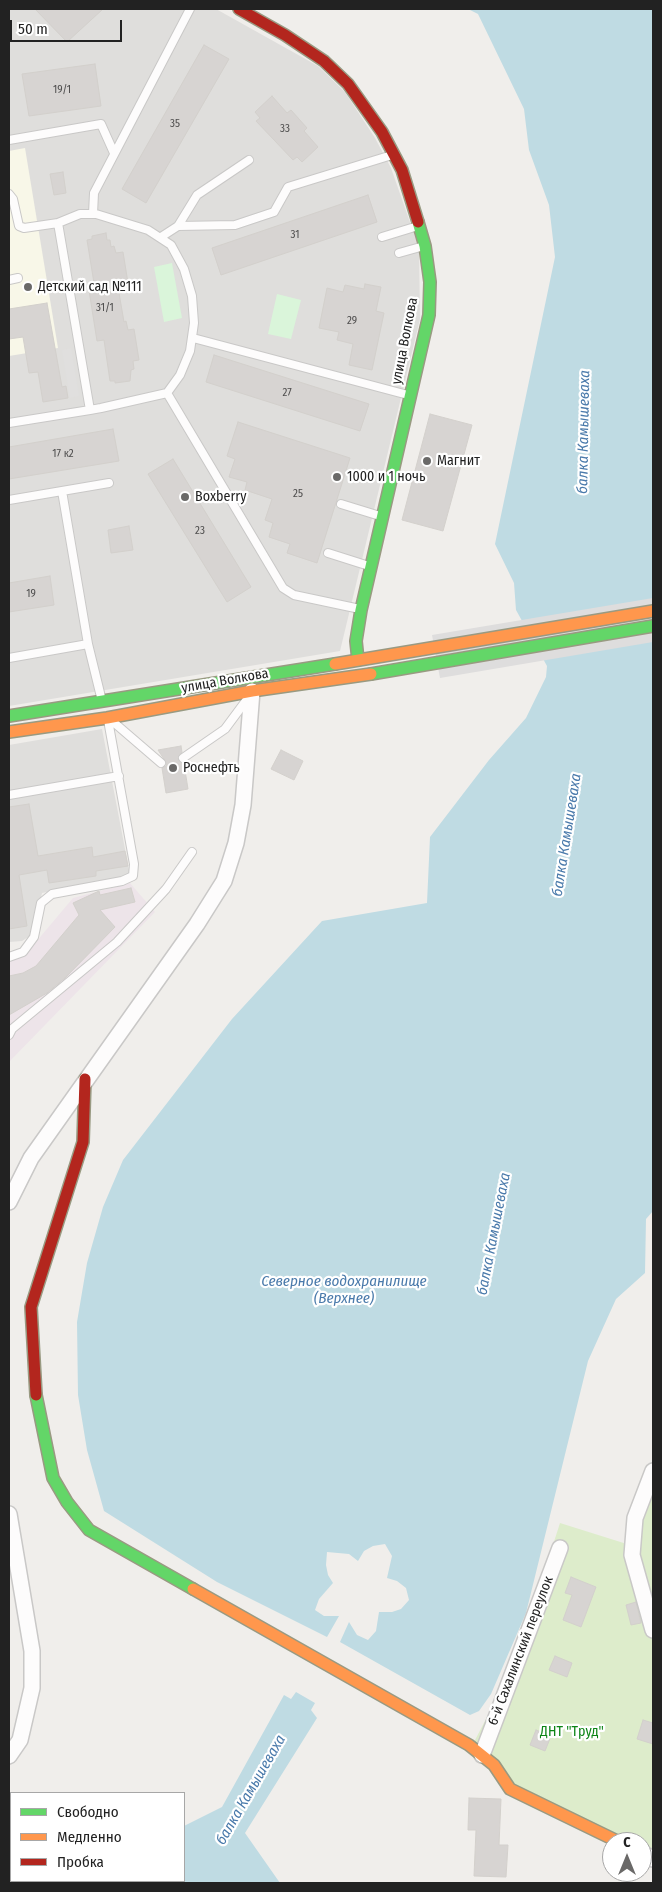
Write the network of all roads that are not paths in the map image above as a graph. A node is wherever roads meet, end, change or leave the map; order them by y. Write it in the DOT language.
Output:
graph roads {
  1 [pos="190,9"];
  2 [pos="239,9"];
  3 [pos="9,140"];
  4 [pos="114,154"];
  5 [pos="394,154"];
  6 [pos="249,160"];
  7 [pos="9,194"];
  8 [pos="93,214"];
  9 [pos="58,223"];
  10 [pos="178,226"];
  11 [pos="420,226"];
  12 [pos="162,237"];
  13 [pos="382,237"];
  14 [pos="426,246"];
  15 [pos="399,253"];
  16 [pos="18,278"];
  17 [pos="9,280"];
  18 [pos="193,338"];
  19 [pos="167,393"];
  20 [pos="410,396"];
  21 [pos="90,410"];
  22 [pos="9,423"];
  23 [pos="109,483"];
  24 [pos="62,491"];
  25 [pos="9,500"];
  26 [pos="342,504"];
  27 [pos="383,517"];
  28 [pos="328,553"];
  29 [pos="371,566"];
  30 [pos="361,610"];
  31 [pos="653,611"];
  32 [pos="653,626"];
  33 [pos="88,644"];
  34 [pos="9,658"];
  35 [pos="358,660"];
  36 [pos="252,691"];
  37 [pos="102,702"];
  38 [pos="9,716"];
  39 [pos="107,718"];
  40 [pos="9,732"];
  41 [pos="183,758"];
  42 [pos="161,763"];
  43 [pos="119,776"];
  44 [pos="9,795"];
  45 [pos="192,852"];
  46 [pos="9,957"];
  47 [pos="9,1035"];
  48 [pos="85,1079"];
  49 [pos="9,1202"];
  50 [pos="653,1471"];
  51 [pos="9,1514"];
  52 [pos="560,1548"];
  53 [pos="653,1630"];
  54 [pos="482,1755"];
  55 [pos="9,1756"];
  56 [pos="602,1834"];
  1 -- 4 [label="lane"];
  2 -- 5 [label="street, улица Волкова"];
  3 -- 4 [label="lane"];
  4 -- 8 [label="lane"];
  5 -- 10 [label="lane"];
  5 -- 11 [label="street, улица Волкова"];
  6 -- 10 [label="lane"];
  7 -- 9 [label="lane"];
  8 -- 9 [label="lane"];
  8 -- 12 [label="lane"];
  9 -- 21 [label="lane"];
  10 -- 12 [label="lane"];
  11 -- 13 [label="lane"];
  11 -- 14 [label="street, улица Волкова"];
  12 -- 18 [label="lane"];
  14 -- 15 [label="lane"];
  14 -- 20 [label="street, улица Волкова"];
  16 -- 17 [label="lane"];
  18 -- 19 [label="lane"];
  18 -- 20 [label="lane"];
  19 -- 21 [label="lane"];
  19 -- 30 [label="lane"];
  20 -- 27 [label="street, улица Волкова"];
  21 -- 22 [label="lane"];
  23 -- 24 [label="lane"];
  24 -- 25 [label="lane"];
  24 -- 33 [label="lane"];
  26 -- 27 [label="lane"];
  27 -- 29 [label="street, улица Волкова"];
  28 -- 29 [label="lane"];
  29 -- 30 [label="street, улица Волкова"];
  30 -- 35 [label="street, улица Волкова"];
  31 -- 35 [label="street, улица Волкова"];
  32 -- 36 [label="street, улица Волкова"];
  33 -- 34 [label="lane"];
  33 -- 37 [label="lane"];
  35 -- 37 [label="street, улица Волкова"];
  36 -- 39 [label="street, улица Волкова"];
  36 -- 41 [label="lane"];
  36 -- 48 [label="street"];
  37 -- 38 [label="street, улица Волкова"];
  39 -- 40 [label="street, улица Волкова"];
  39 -- 42 [label="lane"];
  39 -- 43 [label="lane"];
  43 -- 44 [label="lane"];
  43 -- 46 [label="lane"];
  45 -- 47 [label="lane"];
  48 -- 49 [label="street"];
  48 -- 54 [label="street"];
  50 -- 53 [label="street"];
  51 -- 55 [label="street"];
  52 -- 54 [label="street, 6-й Сахалинский переулок"];
  54 -- 56 [label="street"];
}
